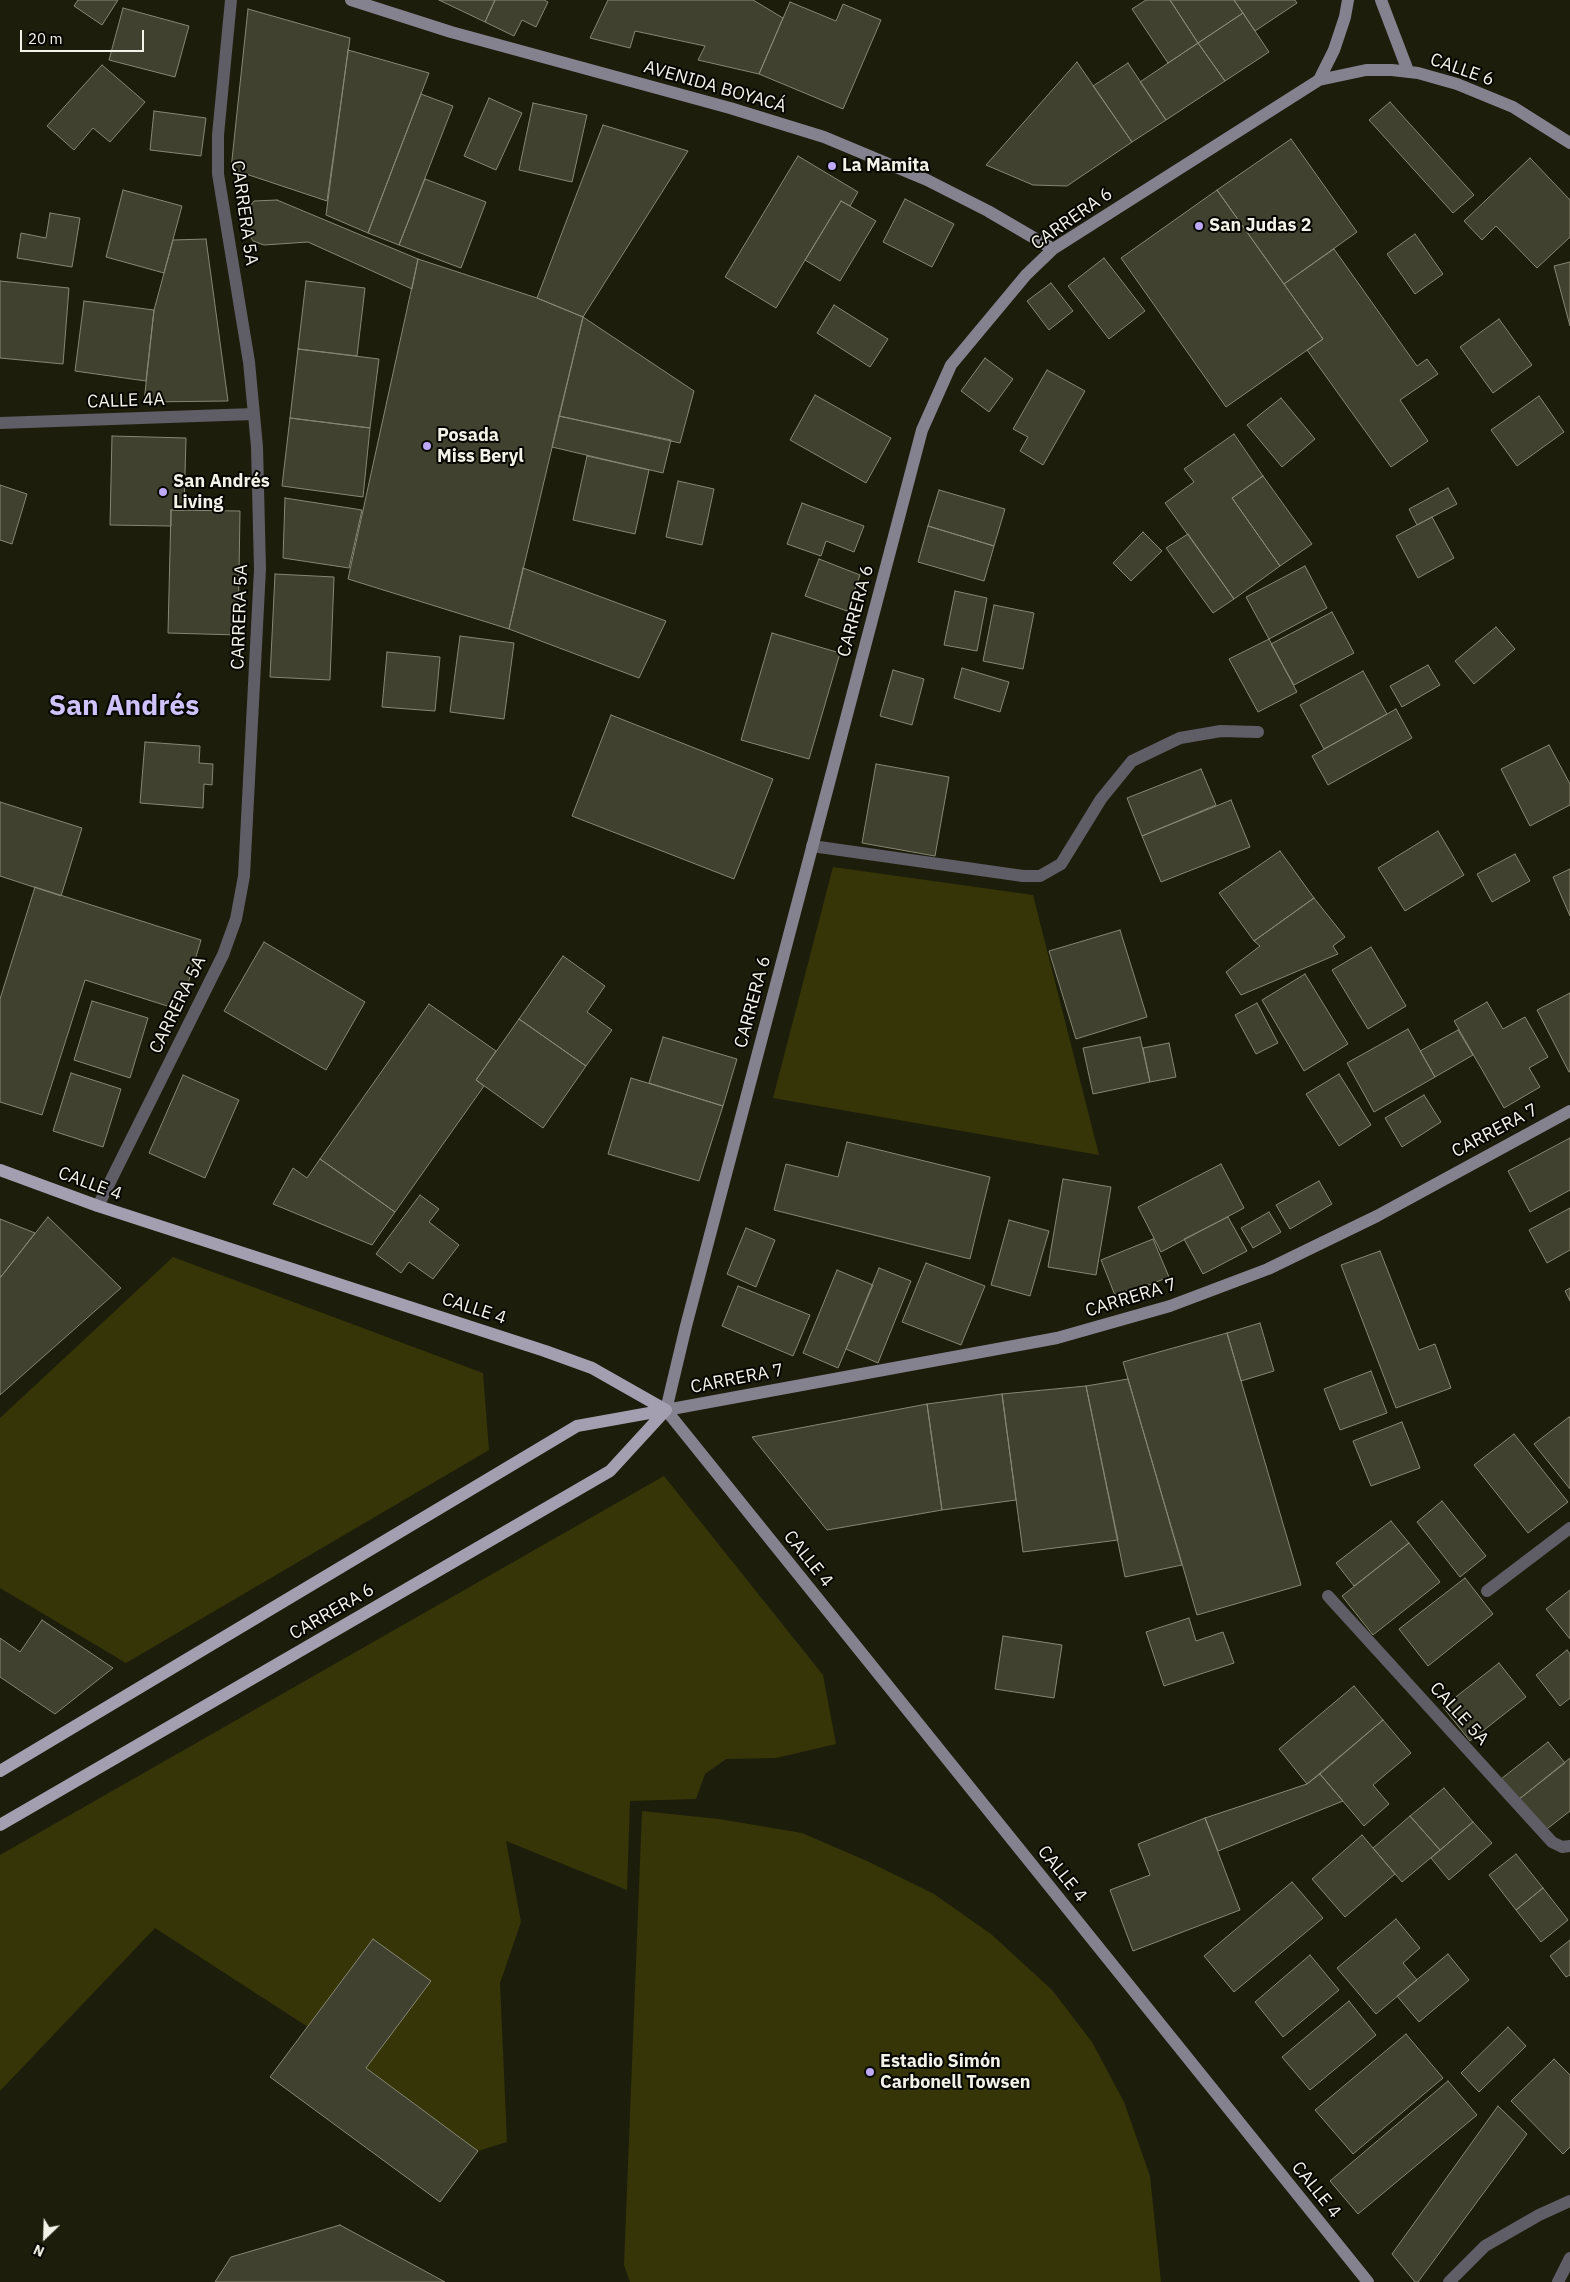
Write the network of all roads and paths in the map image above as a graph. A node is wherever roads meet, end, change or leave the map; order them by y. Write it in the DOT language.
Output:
graph roads {
  1 [pos="231,0"];
  2 [pos="351,0"];
  3 [pos="1348,0"];
  4 [pos="1381,0"];
  5 [pos="1408,71"];
  6 [pos="1319,80"];
  7 [pos="1570,143"];
  8 [pos="1053,249"];
  9 [pos="254,414"];
  10 [pos="0,423"];
  11 [pos="1258,732"];
  12 [pos="812,846"];
  13 [pos="1570,1111"];
  14 [pos="0,1170"];
  15 [pos="98,1206"];
  16 [pos="666,1410"];
  17 [pos="1570,1528"];
  18 [pos="1487,1591"];
  19 [pos="1328,1596"];
  20 [pos="0,1771"];
  21 [pos="0,1824"];
  22 [pos="1570,1846"];
  23 [pos="1570,2201"];
  24 [pos="1570,2258"];
  25 [pos="1368,2282"];
  26 [pos="1449,2282"];
  27 [pos="1558,2282"];
  1 -- 9 [label="street, CARRERA 5A"];
  2 -- 8 [label="street, AVENIDA BOYACÁ"];
  3 -- 6 [label="street"];
  4 -- 5 [label="street, CALLE 6"];
  5 -- 6 [label="street, CARRERA 6"];
  5 -- 7 [label="street, CALLE 6"];
  6 -- 8 [label="street, CARRERA 6"];
  8 -- 12 [label="street, CARRERA 6"];
  9 -- 10 [label="street, CALLE 4A"];
  9 -- 15 [label="street, CARRERA 5A"];
  11 -- 12 [label="street"];
  12 -- 16 [label="street, CARRERA 6"];
  13 -- 16 [label="street, CARRERA 7"];
  14 -- 15 [label="main road, CALLE 4"];
  15 -- 16 [label="main road, CALLE 4"];
  16 -- 20 [label="main road, CARRERA 6"];
  16 -- 21 [label="main road, CARRERA 6"];
  16 -- 25 [label="street, CALLE 4"];
  17 -- 18 [label="street"];
  19 -- 22 [label="street, CALLE 5A"];
  23 -- 26 [label="street"];
  24 -- 27 [label="street"];
}
